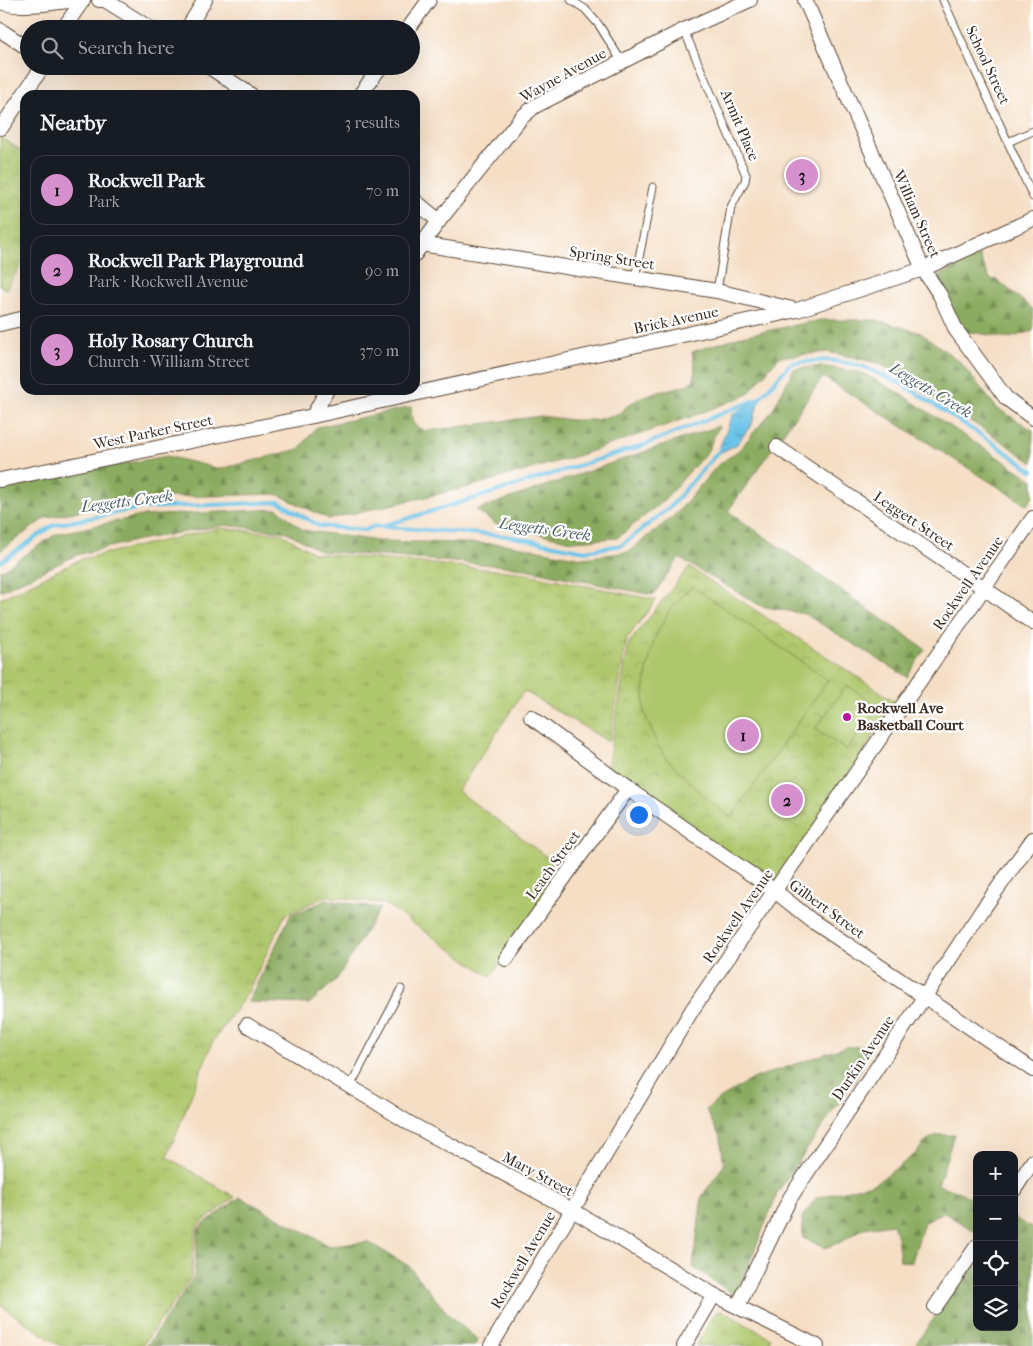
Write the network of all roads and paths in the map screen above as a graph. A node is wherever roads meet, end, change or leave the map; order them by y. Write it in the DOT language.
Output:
graph roads {
  1 [pos="76,0"];
  2 [pos="82,0"];
  3 [pos="100,0"];
  4 [pos="205,0"];
  5 [pos="429,0"];
  6 [pos="572,0"];
  7 [pos="750,0"];
  8 [pos="805,0"];
  9 [pos="943,0"];
  10 [pos="0,2"];
  11 [pos="68,20"];
  12 [pos="137,20"];
  13 [pos="193,20"];
  14 [pos="415,20"];
  15 [pos="0,30"];
  16 [pos="684,30"];
  17 [pos="20,43"];
  18 [pos="622,62"];
  19 [pos="37,75"];
  20 [pos="220,75"];
  21 [pos="374,75"];
  22 [pos="27,90"];
  23 [pos="240,90"];
  24 [pos="364,90"];
  25 [pos="20,100"];
  26 [pos="1,128"];
  27 [pos="1033,131"];
  28 [pos="1008,142"];
  29 [pos="653,188"];
  30 [pos="1033,197"];
  31 [pos="420,205"];
  32 [pos="1033,218"];
  33 [pos="439,221"];
  34 [pos="420,246"];
  35 [pos="420,249"];
  36 [pos="923,269"];
  37 [pos="635,278"];
  38 [pos="717,291"];
  39 [pos="797,310"];
  40 [pos="20,319"];
  41 [pos="0,324"];
  42 [pos="420,393"];
  43 [pos="324,395"];
  44 [pos="409,395"];
  45 [pos="313,416"];
  46 [pos="1033,418"];
  47 [pos="777,447"];
  48 [pos="0,480"];
  49 [pos="1033,518"];
  50 [pos="984,588"];
  51 [pos="1033,623"];
  52 [pos="531,717"];
  53 [pos="628,789"];
  54 [pos="1033,839"];
  55 [pos="775,891"];
  56 [pos="506,959"];
  57 [pos="401,989"];
  58 [pos="924,996"];
  59 [pos="246,1025"];
  60 [pos="1033,1070"];
  61 [pos="350,1086"];
  62 [pos="1033,1161"];
  63 [pos="1018,1184"];
  64 [pos="572,1210"];
  65 [pos="973,1252"];
  66 [pos="714,1295"];
  67 [pos="738,1306"];
  68 [pos="935,1307"];
  69 [pos="491,1346"];
  70 [pos="684,1346"];
  71 [pos="817,1346"];
  1 -- 10 [label="street"];
  2 -- 11 [label="street"];
  3 -- 12 [label="street"];
  4 -- 13 [label="street"];
  5 -- 14 [label="street"];
  6 -- 18 [label="lane"];
  7 -- 16 [label="street, Wayne Avenue"];
  8 -- 36 [label="street, William Street"];
  9 -- 28 [label="lane, School Street"];
  15 -- 17 [label="street"];
  16 -- 18 [label="street, Wayne Avenue"];
  16 -- 38 [label="lane, Armit Place"];
  18 -- 33 [label="street, Wayne Avenue"];
  19 -- 22 [label="street"];
  20 -- 23 [label="street"];
  21 -- 24 [label="street"];
  25 -- 26 [label="street"];
  27 -- 28 [label="lane"];
  28 -- 30 [label="lane, School Street"];
  29 -- 37 [label="lane"];
  31 -- 33 [label="street"];
  32 -- 36 [label="street, Brick Avenue"];
  33 -- 34 [label="street, Wayne Avenue"];
  35 -- 37 [label="street, Spring Street"];
  36 -- 39 [label="street, Brick Avenue"];
  36 -- 46 [label="street, William Street"];
  37 -- 38 [label="street, Spring Street"];
  38 -- 39 [label="street, Spring Street"];
  39 -- 42 [label="street, Brick Avenue"];
  40 -- 41 [label="street"];
  43 -- 45 [label="street"];
  44 -- 45 [label="street, Brick Avenue"];
  45 -- 48 [label="street, West Parker Street"];
  47 -- 50 [label="street, Leggett Street"];
  49 -- 50 [label="street, Rockwell Avenue"];
  50 -- 51 [label="street, Leggett Street"];
  50 -- 55 [label="street, Rockwell Avenue"];
  52 -- 53 [label="street, Gilbert Street"];
  53 -- 55 [label="street, Gilbert Street"];
  53 -- 56 [label="street, Leach Street"];
  54 -- 58 [label="street, Durkin Avenue"];
  55 -- 58 [label="street, Gilbert Street"];
  55 -- 64 [label="street, Rockwell Avenue"];
  57 -- 61 [label="lane"];
  58 -- 60 [label="street, Gilbert Street"];
  58 -- 67 [label="street, Durkin Avenue"];
  59 -- 61 [label="street, Mary Street"];
  61 -- 64 [label="street, Mary Street"];
  62 -- 63 [label="street"];
  64 -- 66 [label="street, Mary Street"];
  64 -- 69 [label="street, Rockwell Avenue"];
  65 -- 68 [label="street"];
  66 -- 67 [label="street, Mary Street"];
  66 -- 70 [label="street"];
  67 -- 71 [label="street, Mary Street"];
}
